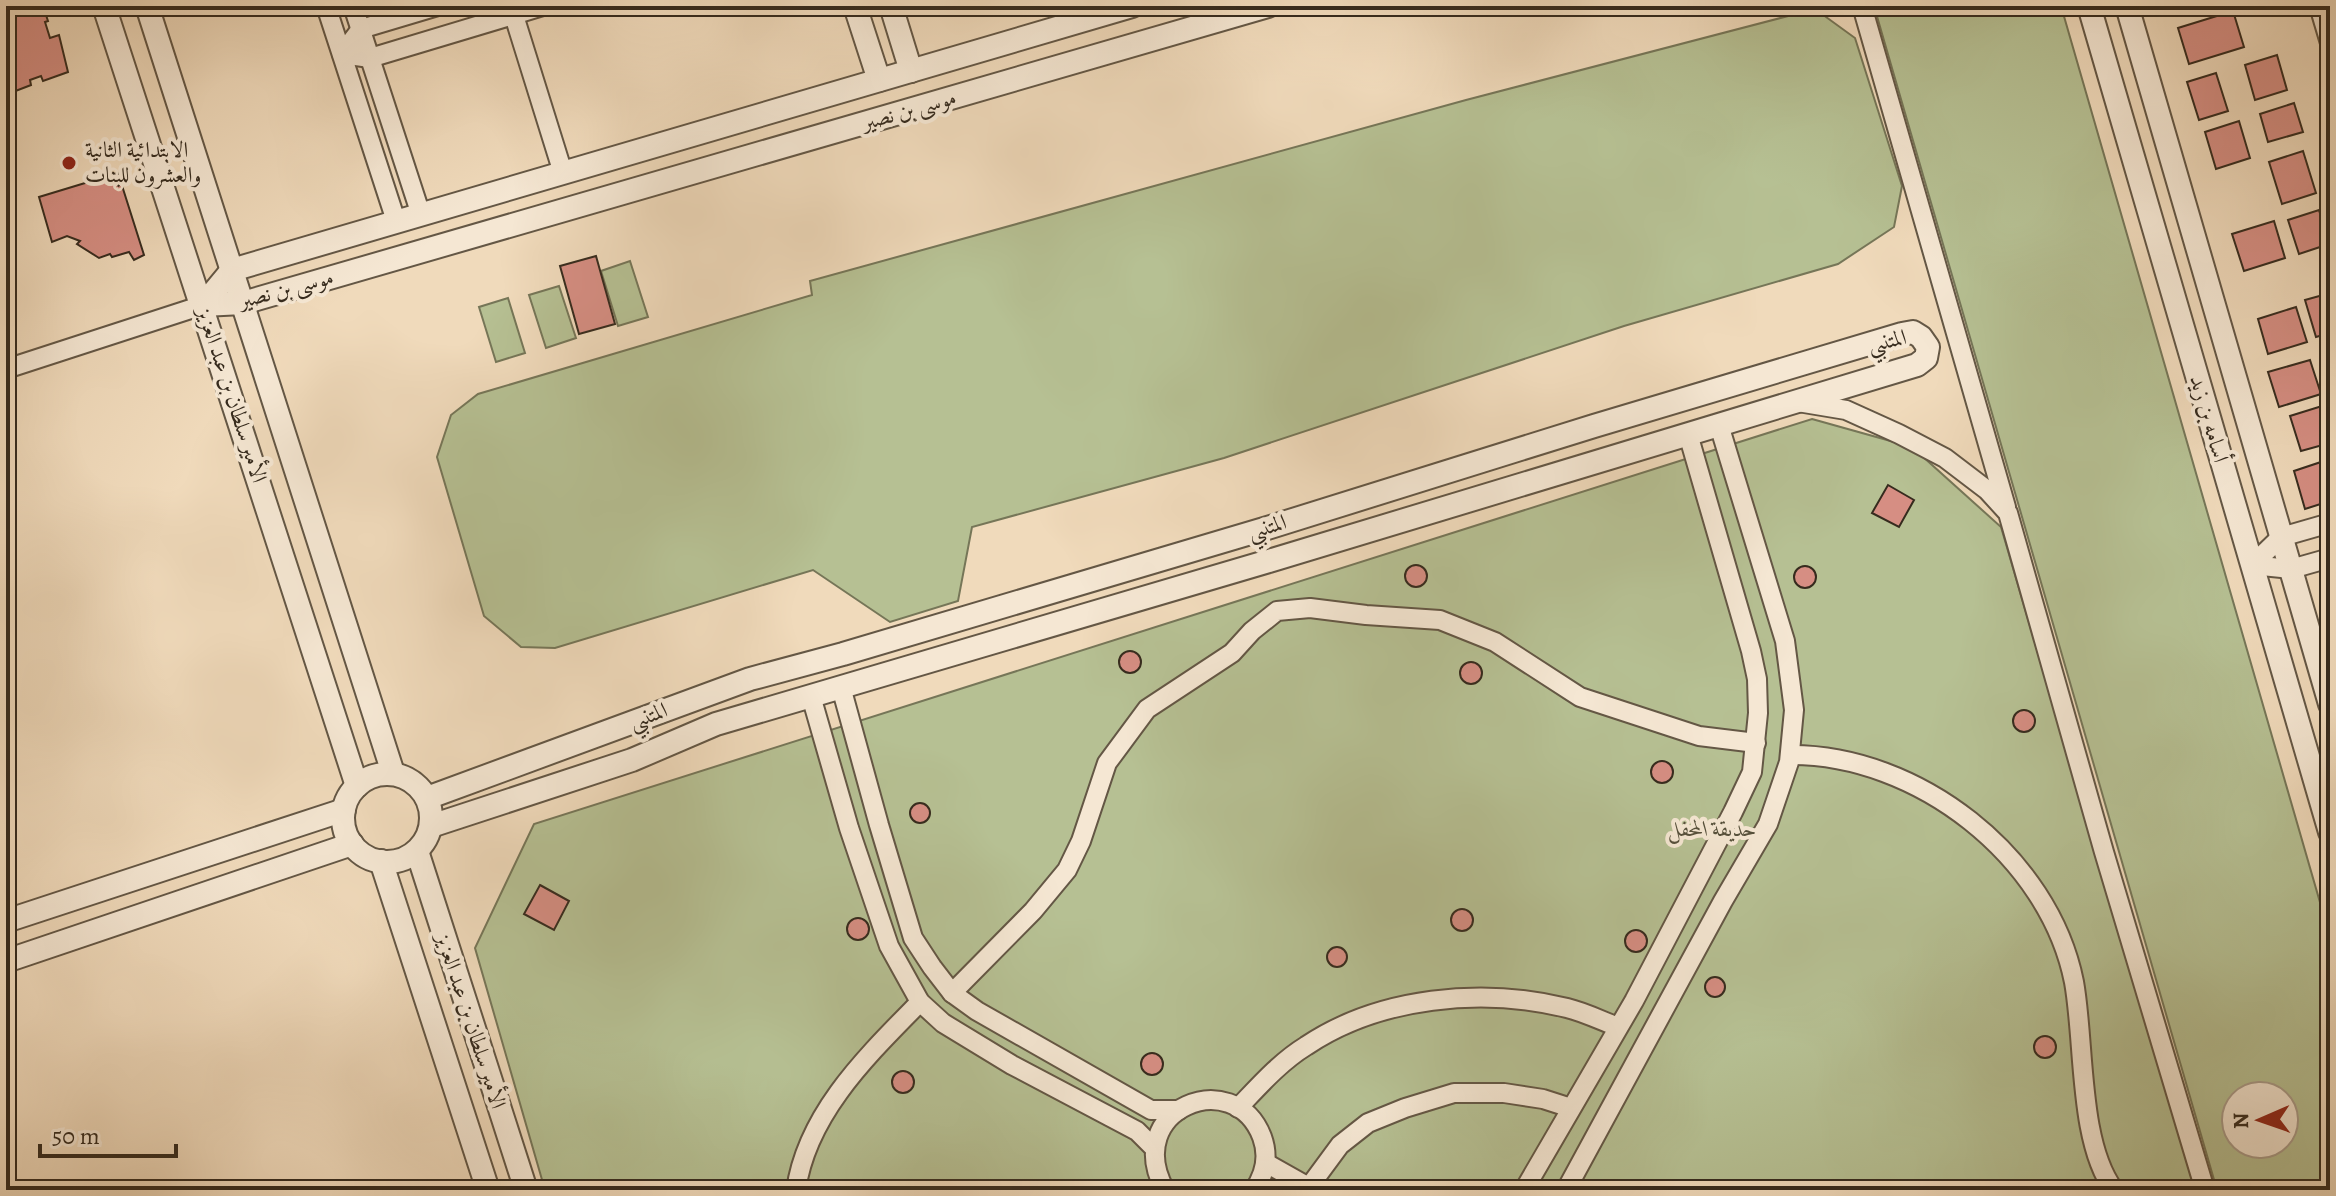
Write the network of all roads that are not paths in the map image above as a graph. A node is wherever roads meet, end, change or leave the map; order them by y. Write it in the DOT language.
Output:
graph roads {
  1 [pos="104,6"];
  2 [pos="326,6"];
  3 [pos="353,6"];
  4 [pos="438,6"];
  5 [pos="543,6"];
  6 [pos="855,6"];
  7 [pos="891,6"];
  8 [pos="1132,6"];
  9 [pos="1268,6"];
  10 [pos="1862,6"];
  11 [pos="2089,6"];
  12 [pos="2127,6"];
  13 [pos="2319,6"];
  14 [pos="152,7"];
  15 [pos="512,10"];
  16 [pos="361,29"];
  17 [pos="2330,43"];
  18 [pos="342,54"];
  19 [pos="370,58"];
  20 [pos="911,71"];
  21 [pos="879,80"];
  22 [pos="563,173"];
  23 [pos="421,215"];
  24 [pos="396,221"];
  25 [pos="232,270"];
  26 [pos="243,303"];
  27 [pos="203,305"];
  28 [pos="6,369"];
  29 [pos="1795,402"];
  30 [pos="1719,425"];
  31 [pos="1688,434"];
  32 [pos="2008,513"];
  33 [pos="2330,523"];
  34 [pos="2281,537"];
  35 [pos="2330,558"];
  36 [pos="2252,565"];
  37 [pos="2291,569"];
  38 [pos="841,687"];
  39 [pos="811,696"];
  40 [pos="2330,704"];
  41 [pos="1756,743"];
  42 [pos="1790,755"];
  43 [pos="393,773"];
  44 [pos="357,786"];
  45 [pos="427,798"];
  46 [pos="344,810"];
  47 [pos="431,826"];
  48 [pos="2330,832"];
  49 [pos="352,844"];
  50 [pos="417,851"];
  51 [pos="381,861"];
  52 [pos="6,921"];
  53 [pos="6,961"];
  54 [pos="952,993"];
  55 [pos="920,1002"];
  56 [pos="1618,1027"];
  57 [pos="1238,1108"];
  58 [pos="1571,1108"];
  59 [pos="1179,1110"];
  60 [pos="1155,1149"];
  61 [pos="1266,1163"];
  62 [pos="1311,1188"];
  63 [pos="488,1190"];
  64 [pos="526,1190"];
  65 [pos="796,1190"];
  66 [pos="1165,1190"];
  67 [pos="1254,1190"];
  68 [pos="1524,1190"];
  69 [pos="1566,1190"];
  70 [pos="2114,1190"];
  71 [pos="2205,1190"];
  1 -- 27 [label="street, الأمير سلطان بن عبد العزيز"];
  2 -- 18 [label="street"];
  3 -- 16 [label="street"];
  4 -- 16 [label="street"];
  5 -- 15 [label="street"];
  6 -- 21 [label="street"];
  7 -- 20 [label="street"];
  8 -- 20 [label="street, موسى بن نصير"];
  9 -- 26 [label="street, موسى بن نصير"];
  10 -- 32 [label="street"];
  11 -- 36 [label="street, أسامه بن زيد"];
  12 -- 34 [label="street, أسامه بن زيد"];
  13 -- 17 [label="street"];
  14 -- 25 [label="street, الأمير سلطان بن عبد العزيز"];
  15 -- 19 [label="street"];
  15 -- 22 [label="street"];
  16 -- 18 [label="street"];
  16 -- 19 [label="street"];
  18 -- 19 [label="street"];
  18 -- 24 [label="street"];
  19 -- 23 [label="street"];
  20 -- 21 [label="street, موسى بن نصير"];
  21 -- 22 [label="street, موسى بن نصير"];
  22 -- 23 [label="street, موسى بن نصير"];
  23 -- 24 [label="street, موسى بن نصير"];
  24 -- 25 [label="street, موسى بن نصير"];
  25 -- 26 [label="street, الأمير سلطان بن عبد العزيز"];
  25 -- 27 [label="street, موسى بن نصير"];
  26 -- 27 [label="street, موسى بن نصير"];
  26 -- 43 [label="street, الأمير سلطان بن عبد العزيز"];
  27 -- 28 [label="street"];
  27 -- 44 [label="street, الأمير سلطان بن عبد العزيز"];
  29 -- 30 [label="street, المتنبي"];
  29 -- 32 [label="street"];
  29 -- 45 [label="street, المتنبي"];
  30 -- 31 [label="street, المتنبي"];
  30 -- 42 [label="street"];
  31 -- 38 [label="street, المتنبي"];
  31 -- 41 [label="street"];
  32 -- 71 [label="street"];
  33 -- 34 [label="street"];
  34 -- 36 [label="street"];
  34 -- 37 [label="street, أسامه بن زيد"];
  35 -- 37 [label="street"];
  36 -- 37 [label="street"];
  36 -- 48 [label="street, أسامه بن زيد"];
  37 -- 40 [label="street, أسامه بن زيد"];
  38 -- 39 [label="street, المتنبي"];
  38 -- 54 [label="street"];
  39 -- 47 [label="street, المتنبي"];
  39 -- 55 [label="street"];
  41 -- 54 [label="street"];
  41 -- 56 [label="street"];
  42 -- 69 [label="street"];
  42 -- 70 [label="street"];
  43 -- 44 [label="street"];
  43 -- 45 [label="street"];
  44 -- 46 [label="street"];
  45 -- 47 [label="street"];
  46 -- 49 [label="street"];
  46 -- 52 [label="street"];
  47 -- 50 [label="street"];
  49 -- 51 [label="street"];
  49 -- 53 [label="street"];
  50 -- 51 [label="street"];
  50 -- 64 [label="street, الأمير سلطان بن عبد العزيز"];
  51 -- 63 [label="street, الأمير سلطان بن عبد العزيز"];
  54 -- 59 [label="street"];
  55 -- 60 [label="street"];
  55 -- 65 [label="street"];
  56 -- 57 [label="street"];
  56 -- 58 [label="street"];
  57 -- 59 [label="street"];
  57 -- 61 [label="street"];
  58 -- 62 [label="street"];
  58 -- 68 [label="street"];
  59 -- 60 [label="street"];
  60 -- 66 [label="street"];
  61 -- 62 [label="street"];
  61 -- 67 [label="street"];
}
